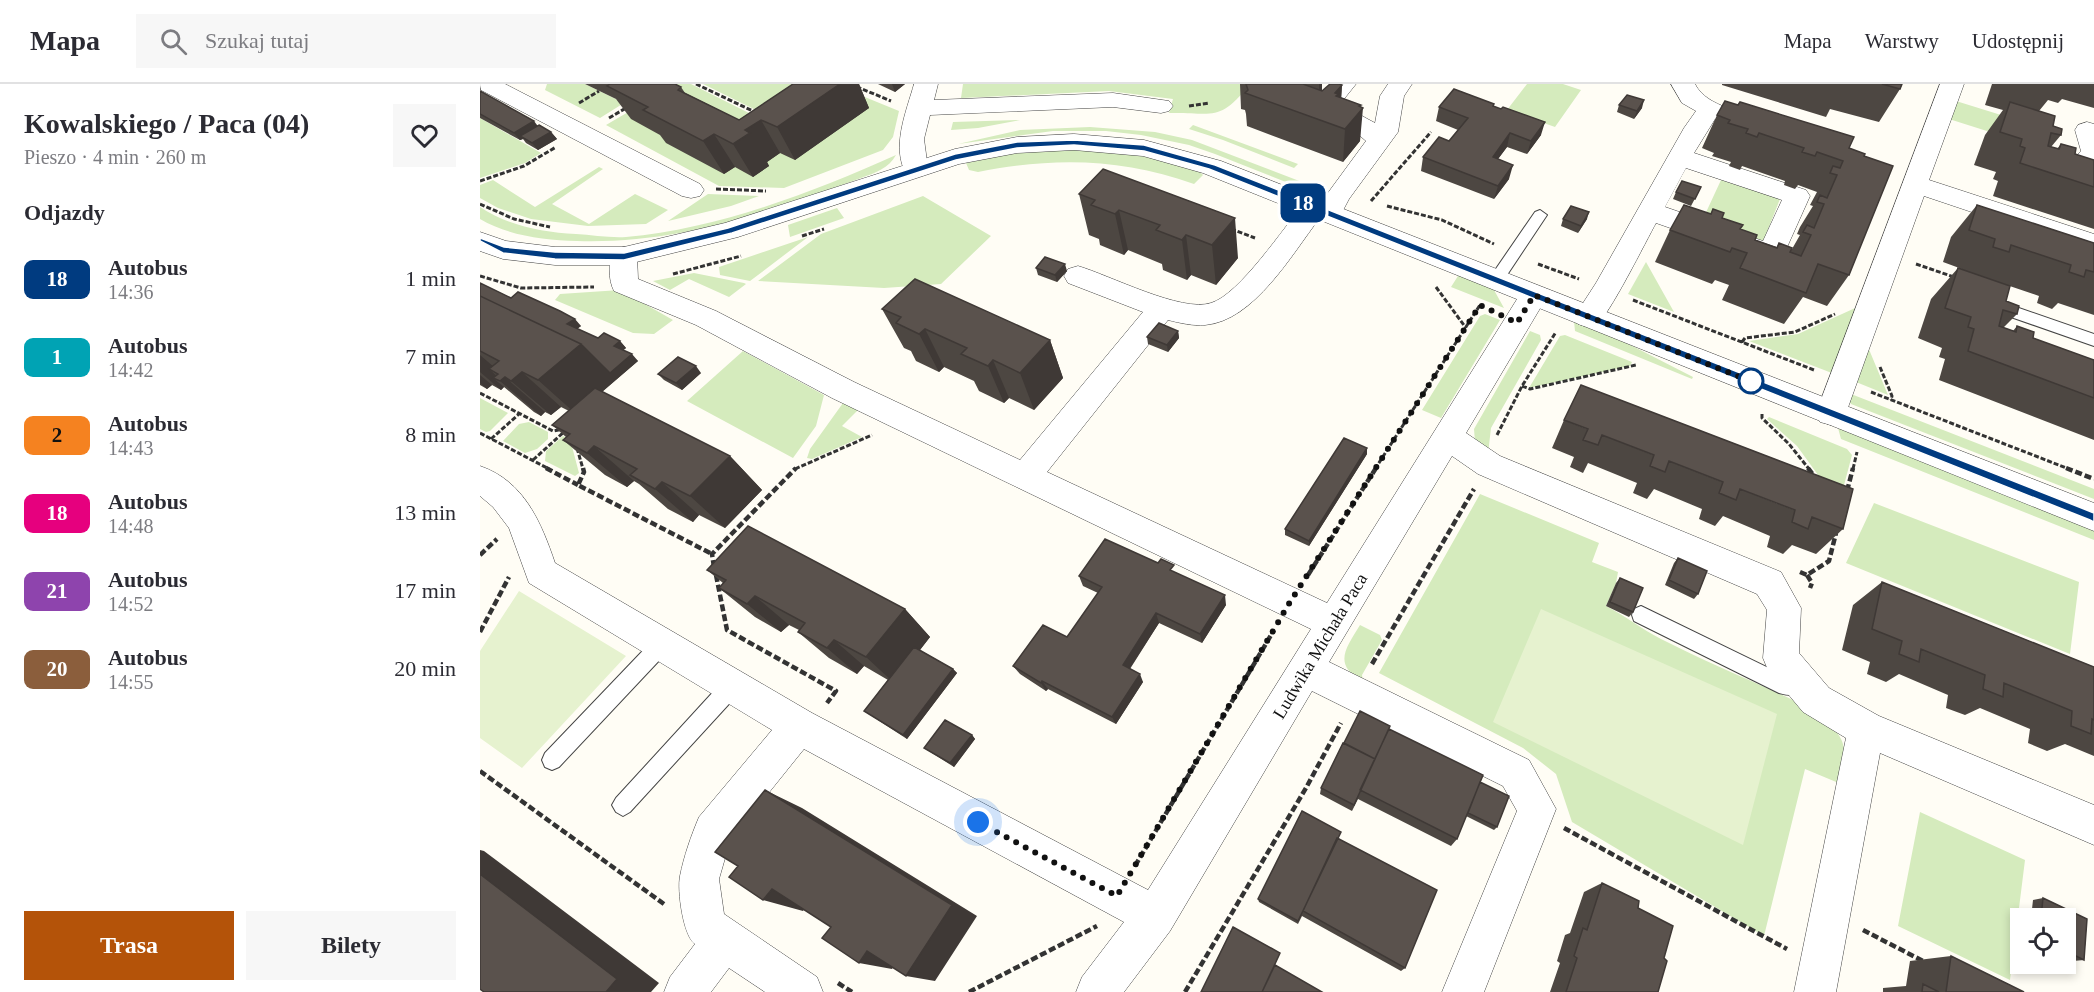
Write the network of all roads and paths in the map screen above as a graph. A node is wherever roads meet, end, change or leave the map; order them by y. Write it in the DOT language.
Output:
graph roads {
  1 [pos="696,84"];
  2 [pos="850,84"];
  3 [pos="926,84"];
  4 [pos="1344,84"];
  5 [pos="1400,84"];
  6 [pos="1683,84"];
  7 [pos="1952,84"];
  8 [pos="486,86"];
  9 [pos="599,91"];
  10 [pos="576,105"];
  11 [pos="909,106"];
  12 [pos="1161,106"];
  13 [pos="1710,109"];
  14 [pos="760,115"];
  15 [pos="1778,130"];
  16 [pos="2087,130"];
  17 [pos="1431,132"];
  18 [pos="1379,141"];
  19 [pos="560,144"];
  20 [pos="1680,157"];
  21 [pos="1892,166"];
  22 [pos="916,169"];
  23 [pos="2072,174"];
  24 [pos="1917,179"];
  25 [pos="480,181"];
  26 [pos="691,190"];
  27 [pos="1387,206"];
  28 [pos="1322,211"];
  29 [pos="1650,211"];
  30 [pos="1540,215"];
  31 [pos="1354,224"];
  32 [pos="1223,226"];
  33 [pos="828,227"];
  34 [pos="798,238"];
  35 [pos="1256,238"];
  36 [pos="480,241"];
  37 [pos="2094,244"];
  38 [pos="744,255"];
  39 [pos="1513,255"];
  40 [pos="1891,255"];
  41 [pos="624,270"];
  42 [pos="480,276"];
  43 [pos="1078,276"];
  44 [pos="1959,279"];
  45 [pos="1496,280"];
  46 [pos="1445,290"];
  47 [pos="1606,290"];
  48 [pos="1471,302"];
  49 [pos="1872,303"];
  50 [pos="1480,305"];
  51 [pos="1162,308"];
  52 [pos="1526,309"];
  53 [pos="2013,312"];
  54 [pos="1588,317"];
  55 [pos="1466,328"];
  56 [pos="2094,340"];
  57 [pos="1742,342"];
  58 [pos="1628,358"];
  59 [pos="1843,381"];
  60 [pos="1522,386"];
  61 [pos="480,393"];
  62 [pos="1831,413"];
  63 [pos="519,414"];
  64 [pos="1772,417"];
  65 [pos="568,428"];
  66 [pos="480,433"];
  67 [pos="877,433"];
  68 [pos="573,436"];
  69 [pos="1447,436"];
  70 [pos="492,439"];
  71 [pos="576,445"];
  72 [pos="1868,455"];
  73 [pos="533,460"];
  74 [pos="1489,465"];
  75 [pos="1026,477"];
  76 [pos="2094,478"];
  77 [pos="480,479"];
  78 [pos="1818,481"];
  79 [pos="578,485"];
  80 [pos="1846,493"];
  81 [pos="2094,517"];
  82 [pos="1838,523"];
  83 [pos="499,537"];
  84 [pos="504,545"];
  85 [pos="712,554"];
  86 [pos="1829,561"];
  87 [pos="509,569"];
  88 [pos="1290,602"];
  89 [pos="1641,615"];
  90 [pos="1334,623"];
  91 [pos="480,632"];
  92 [pos="662,645"];
  93 [pos="1371,666"];
  94 [pos="1306,669"];
  95 [pos="732,686"];
  96 [pos="1804,686"];
  97 [pos="812,716"];
  98 [pos="1344,718"];
  99 [pos="1866,729"];
  100 [pos="552,760"];
  101 [pos="480,771"];
  102 [pos="623,805"];
  103 [pos="2094,825"];
  104 [pos="1562,826"];
  105 [pos="1117,896"];
  106 [pos="666,905"];
  107 [pos="1155,916"];
  108 [pos="1862,930"];
  109 [pos="725,939"];
  110 [pos="1791,951"];
  111 [pos="1932,966"];
  112 [pos="818,986"];
  113 [pos="685,992"];
  114 [pos="852,992"];
  115 [pos="969,992"];
  116 [pos="1097,992"];
  117 [pos="1185,992"];
  118 [pos="1464,992"];
  119 [pos="1815,992"];
  1 -- 14 [label="path"];
  2 -- 11 [label="path"];
  3 -- 11 [label="street"];
  4 -- 18 [label="street"];
  5 -- 18 [label="street"];
  6 -- 13 [label="street"];
  7 -- 24 [label="street"];
  8 -- 26 [label="street"];
  9 -- 10 [label="path"];
  11 -- 12 [label="street"];
  11 -- 22 [label="street"];
  13 -- 15 [label="street"];
  13 -- 20 [label="street"];
  16 -- 23 [label="street"];
  17 -- 31 [label="path"];
  18 -- 28 [label="street"];
  19 -- 25 [label="path"];
  20 -- 29 [label="street"];
  20 -- 29 [label="street"];
  21 -- 24 [label="street"];
  22 -- 28 [label="street"];
  22 -- 41 [label="street"];
  24 -- 37 [label="street"];
  24 -- 40 [label="street"];
  27 -- 39 [label="path"];
  28 -- 31 [label="street"];
  28 -- 51 [label="street"];
  29 -- 47 [label="street"];
  30 -- 39 [label="lane"];
  31 -- 45 [label="street"];
  32 -- 35 [label="path"];
  33 -- 34 [label="path"];
  36 -- 41 [label="street"];
  38 -- 41 [label="path"];
  39 -- 45 [label="lane"];
  39 -- 47 [label="path"];
  40 -- 44 [label="path"];
  40 -- 49 [label="street"];
  41 -- 42 [label="path"];
  41 -- 75 [label="street"];
  43 -- 51 [label="street"];
  45 -- 52 [label="street"];
  46 -- 55 [label="path"];
  47 -- 54 [label="street"];
  47 -- 57 [label="path"];
  48 -- 50 [label="path"];
  49 -- 57 [label="path"];
  49 -- 59 [label="street"];
  50 -- 52 [label="path"];
  50 -- 55 [label="path"];
  51 -- 75 [label="street"];
  52 -- 54 [label="street"];
  52 -- 60 [label="path"];
  52 -- 69 [label="street, Ludwika Michała Paca"];
  53 -- 56 [label="lane"];
  54 -- 62 [label="street"];
  55 -- 88 [label="path"];
  57 -- 59 [label="path"];
  58 -- 60 [label="path"];
  59 -- 62 [label="street"];
  59 -- 76 [label="path"];
  60 -- 74 [label="path"];
  61 -- 63 [label="path"];
  62 -- 81 [label="street"];
  63 -- 65 [label="path"];
  63 -- 70 [label="path"];
  64 -- 78 [label="path"];
  65 -- 68 [label="path"];
  65 -- 73 [label="path"];
  66 -- 70 [label="path"];
  67 -- 85 [label="path"];
  69 -- 74 [label="street"];
  69 -- 90 [label="street, Ludwika Michała Paca"];
  70 -- 73 [label="path"];
  71 -- 79 [label="path"];
  72 -- 80 [label="path"];
  73 -- 79 [label="path"];
  74 -- 93 [label="path"];
  74 -- 96 [label="street"];
  75 -- 88 [label="street"];
  77 -- 92 [label="street"];
  79 -- 85 [label="path"];
  82 -- 86 [label="path"];
  83 -- 84 [label="path"];
  85 -- 97 [label="path"];
  87 -- 91 [label="path"];
  88 -- 90 [label="street"];
  88 -- 105 [label="path"];
  89 -- 96 [label="lane"];
  90 -- 94 [label="street, Ludwika Michała Paca"];
  92 -- 95 [label="street"];
  92 -- 100 [label="lane"];
  94 -- 107 [label="street, Ludwika Michała Paca"];
  94 -- 118 [label="street"];
  95 -- 97 [label="street"];
  95 -- 102 [label="lane"];
  96 -- 99 [label="street"];
  97 -- 105 [label="street"];
  97 -- 109 [label="street"];
  98 -- 117 [label="path"];
  99 -- 103 [label="street"];
  99 -- 119 [label="street"];
  101 -- 106 [label="path"];
  104 -- 110 [label="path"];
  105 -- 107 [label="street"];
  105 -- 115 [label="path"];
  107 -- 116 [label="street, Ludwika Michała Paca"];
  108 -- 111 [label="path"];
  109 -- 112 [label="street"];
  109 -- 113 [label="street"];
  112 -- 114 [label="path"];
}
